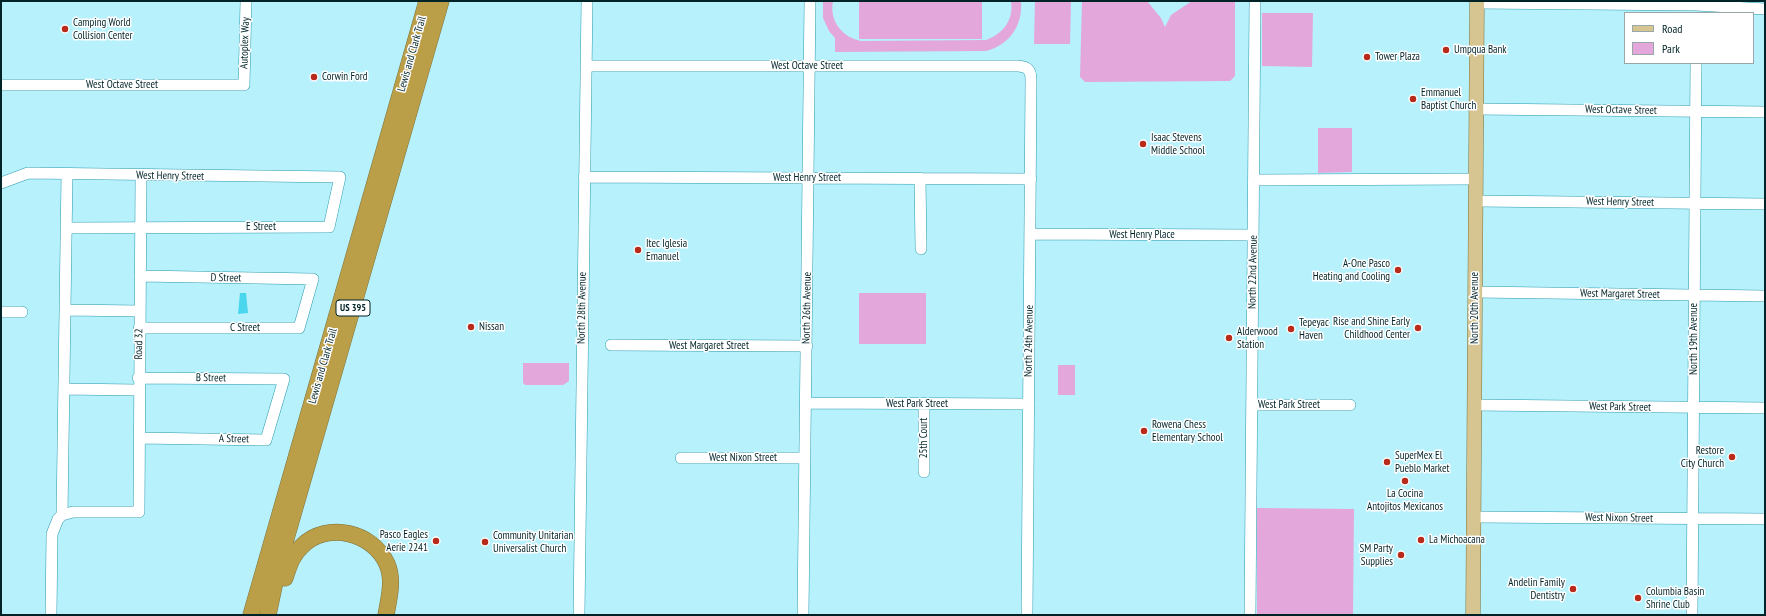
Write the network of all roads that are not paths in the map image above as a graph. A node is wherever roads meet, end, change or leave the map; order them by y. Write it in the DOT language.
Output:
graph roads {
  1 [pos="246,1"];
  2 [pos="441,1"];
  3 [pos="451,1"];
  4 [pos="587,1"];
  5 [pos="810,1"];
  6 [pos="1255,1"];
  7 [pos="1477,2"];
  8 [pos="424,6"];
  9 [pos="1696,6"];
  10 [pos="1765,9"];
  11 [pos="427,46"];
  12 [pos="1696,64"];
  13 [pos="586,66"];
  14 [pos="810,66"];
  15 [pos="1028,68"];
  16 [pos="244,85"];
  17 [pos="1,86"];
  18 [pos="1476,109"];
  19 [pos="1696,111"];
  20 [pos="1765,112"];
  21 [pos="67,174"];
  22 [pos="141,176"];
  23 [pos="340,177"];
  24 [pos="584,177"];
  25 [pos="808,178"];
  26 [pos="920,178"];
  27 [pos="1031,179"];
  28 [pos="1476,179"];
  29 [pos="1254,180"];
  30 [pos="1,183"];
  31 [pos="1476,201"];
  32 [pos="1695,203"];
  33 [pos="1765,204"];
  34 [pos="66,228"];
  35 [pos="141,228"];
  36 [pos="1030,234"];
  37 [pos="1253,235"];
  38 [pos="921,249"];
  39 [pos="140,276"];
  40 [pos="313,279"];
  41 [pos="1475,292"];
  42 [pos="1694,295"];
  43 [pos="1765,296"];
  44 [pos="65,310"];
  45 [pos="140,311"];
  46 [pos="1,312"];
  47 [pos="22,312"];
  48 [pos="139,328"];
  49 [pos="610,345"];
  50 [pos="806,346"];
  51 [pos="138,378"];
  52 [pos="284,379"];
  53 [pos="64,388"];
  54 [pos="138,390"];
  55 [pos="806,403"];
  56 [pos="924,404"];
  57 [pos="1029,404"];
  58 [pos="1252,405"];
  59 [pos="1350,405"];
  60 [pos="1474,405"];
  61 [pos="1693,407"];
  62 [pos="1765,408"];
  63 [pos="138,438"];
  64 [pos="681,458"];
  65 [pos="805,458"];
  66 [pos="924,472"];
  67 [pos="62,515"];
  68 [pos="1474,517"];
  69 [pos="1692,519"];
  70 [pos="1765,520"];
  71 [pos="51,615"];
  72 [pos="251,615"];
  73 [pos="268,615"];
  74 [pos="277,615"];
  75 [pos="386,615"];
  76 [pos="579,615"];
  77 [pos="804,615"];
  78 [pos="1027,615"];
  79 [pos="1250,615"];
  80 [pos="1473,615"];
  81 [pos="1692,615"];
  1 -- 16 [label="street, Autoplex Way"];
  2 -- 11 [label="highway, Lewis and Clark Trail / US 395"];
  3 -- 11 [label="highway"];
  4 -- 13 [label="street, North 28th Avenue"];
  5 -- 14 [label="street, North 26th Avenue"];
  6 -- 29 [label="street, North 22nd Avenue"];
  7 -- 9 [label="street"];
  7 -- 18 [label="main road, North 20th Avenue"];
  8 -- 72 [label="highway, Lewis and Clark Trail / US 395"];
  9 -- 10 [label="street"];
  11 -- 73 [label="highway, Lewis and Clark Trail / US 395"];
  12 -- 19 [label="street, North 19th Avenue"];
  13 -- 14 [label="street, West Octave Street"];
  13 -- 24 [label="street, North 28th Avenue"];
  14 -- 15 [label="street, West Octave Street"];
  14 -- 25 [label="street, North 26th Avenue"];
  15 -- 27 [label="street, North 24th Avenue"];
  16 -- 17 [label="street, West Octave Street"];
  18 -- 19 [label="street, West Octave Street"];
  18 -- 28 [label="main road, North 20th Avenue"];
  19 -- 20 [label="street, West Octave Street"];
  19 -- 32 [label="street, North 19th Avenue"];
  21 -- 22 [label="street, West Henry Street"];
  21 -- 30 [label="street, West Henry Street"];
  21 -- 34 [label="street"];
  22 -- 23 [label="street, West Henry Street"];
  22 -- 35 [label="street, Road 32"];
  23 -- 35 [label="street, E Street"];
  24 -- 25 [label="street, West Henry Street"];
  24 -- 76 [label="street, North 28th Avenue"];
  25 -- 26 [label="street, West Henry Street"];
  25 -- 50 [label="street, North 26th Avenue"];
  26 -- 27 [label="street, West Henry Street"];
  26 -- 38 [label="street"];
  27 -- 36 [label="street, North 24th Avenue"];
  28 -- 29 [label="street"];
  28 -- 31 [label="main road, North 20th Avenue"];
  29 -- 37 [label="street, North 22nd Avenue"];
  31 -- 32 [label="street, West Henry Street"];
  31 -- 41 [label="main road, North 20th Avenue"];
  32 -- 33 [label="street, West Henry Street"];
  32 -- 42 [label="street, North 19th Avenue"];
  34 -- 35 [label="street"];
  34 -- 44 [label="street"];
  35 -- 39 [label="street, Road 32"];
  36 -- 37 [label="street, West Henry Place"];
  36 -- 57 [label="street, North 24th Avenue"];
  37 -- 58 [label="street, North 22nd Avenue"];
  39 -- 40 [label="street, D Street"];
  39 -- 45 [label="street, Road 32"];
  40 -- 48 [label="street, C Street"];
  41 -- 42 [label="street, West Margaret Street"];
  41 -- 60 [label="main road, North 20th Avenue"];
  42 -- 43 [label="street, West Margaret Street"];
  42 -- 61 [label="street, North 19th Avenue"];
  44 -- 45 [label="street"];
  44 -- 53 [label="street"];
  45 -- 48 [label="street, Road 32"];
  46 -- 47 [label="street"];
  48 -- 51 [label="street, Road 32"];
  49 -- 50 [label="street, West Margaret Street"];
  50 -- 55 [label="street, North 26th Avenue"];
  51 -- 52 [label="street, B Street"];
  51 -- 54 [label="street, Road 32"];
  52 -- 63 [label="street, A Street"];
  53 -- 54 [label="street"];
  53 -- 67 [label="street"];
  54 -- 63 [label="street, Road 32"];
  55 -- 56 [label="street, West Park Street"];
  55 -- 65 [label="street, North 26th Avenue"];
  56 -- 57 [label="street, West Park Street"];
  56 -- 66 [label="street, 25th Court"];
  57 -- 78 [label="street, North 24th Avenue"];
  58 -- 59 [label="street, West Park Street"];
  58 -- 79 [label="street, North 22nd Avenue"];
  60 -- 61 [label="street, West Park Street"];
  60 -- 68 [label="main road, North 20th Avenue"];
  61 -- 62 [label="street, West Park Street"];
  61 -- 69 [label="street, North 19th Avenue"];
  63 -- 67 [label="street, Road 32"];
  64 -- 65 [label="street, West Nixon Street"];
  65 -- 77 [label="street, North 26th Avenue"];
  67 -- 71 [label="street"];
  68 -- 69 [label="street, West Nixon Street"];
  68 -- 80 [label="main road, North 20th Avenue"];
  69 -- 70 [label="street, West Nixon Street"];
  69 -- 81 [label="street, North 19th Avenue"];
  74 -- 75 [label="highway"];
}
